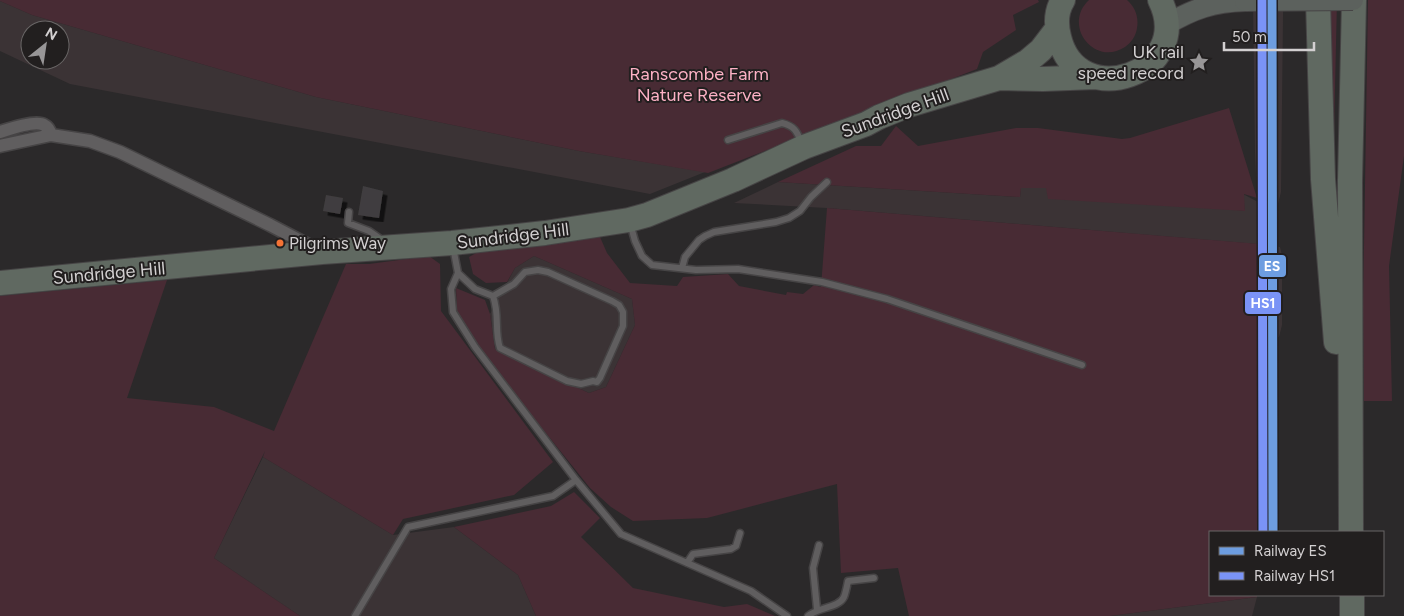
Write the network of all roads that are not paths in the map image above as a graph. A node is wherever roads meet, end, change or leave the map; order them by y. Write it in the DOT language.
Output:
graph roads {
  1 [pos="1160,0"];
  2 [pos="1239,0"];
  3 [pos="1318,0"];
  4 [pos="1354,0"];
  5 [pos="1061,1"];
  6 [pos="1166,25"];
  7 [pos="1057,29"];
  8 [pos="1096,77"];
  9 [pos="999,78"];
  10 [pos="0,132"];
  11 [pos="51,135"];
  12 [pos="728,140"];
  13 [pos="0,146"];
  14 [pos="804,146"];
  15 [pos="827,182"];
  16 [pos="349,212"];
  17 [pos="638,218"];
  18 [pos="452,244"];
  19 [pos="380,248"];
  20 [pos="322,252"];
  21 [pos="682,268"];
  22 [pos="458,273"];
  23 [pos="1341,273"];
  24 [pos="0,283"];
  25 [pos="493,296"];
  26 [pos="1082,365"];
  27 [pos="576,480"];
  28 [pos="1351,531"];
  29 [pos="740,533"];
  30 [pos="819,545"];
  31 [pos="688,563"];
  32 [pos="874,578"];
  33 [pos="1352,596"];
  34 [pos="817,610"];
  35 [pos="355,616"];
  36 [pos="786,616"];
  37 [pos="808,616"];
  38 [pos="1352,616"];
  1 -- 6 [label="highway"];
  2 -- 4 [label="main road, bridge"];
  2 -- 6 [label="main road"];
  3 -- 23 [label="highway"];
  4 -- 23 [label="highway"];
  5 -- 7 [label="highway"];
  6 -- 8 [label="highway, Sundridge Hill"];
  7 -- 8 [label="highway"];
  7 -- 9 [label="highway, Sundridge Hill"];
  8 -- 9 [label="highway, Sundridge Hill"];
  9 -- 14 [label="highway, Sundridge Hill"];
  10 -- 11 [label="street"];
  11 -- 13 [label="street"];
  11 -- 20 [label="street"];
  12 -- 14 [label="lane"];
  14 -- 17 [label="highway, Sundridge Hill"];
  15 -- 21 [label="lane"];
  16 -- 19 [label="lane"];
  17 -- 18 [label="highway, Sundridge Hill"];
  17 -- 21 [label="lane"];
  18 -- 19 [label="highway, Sundridge Hill"];
  18 -- 22 [label="lane"];
  19 -- 20 [label="highway, Sundridge Hill"];
  20 -- 24 [label="highway, Sundridge Hill"];
  21 -- 26 [label="lane"];
  22 -- 25 [label="lane"];
  22 -- 27 [label="lane"];
  23 -- 28 [label="highway"];
  25 -- 25 [label="lane"];
  27 -- 31 [label="lane"];
  27 -- 35 [label="lane"];
  29 -- 31 [label="lane"];
  30 -- 34 [label="lane"];
  31 -- 36 [label="lane"];
  32 -- 34 [label="lane"];
  33 -- 38 [label="highway"];
  34 -- 37 [label="lane"];
}
